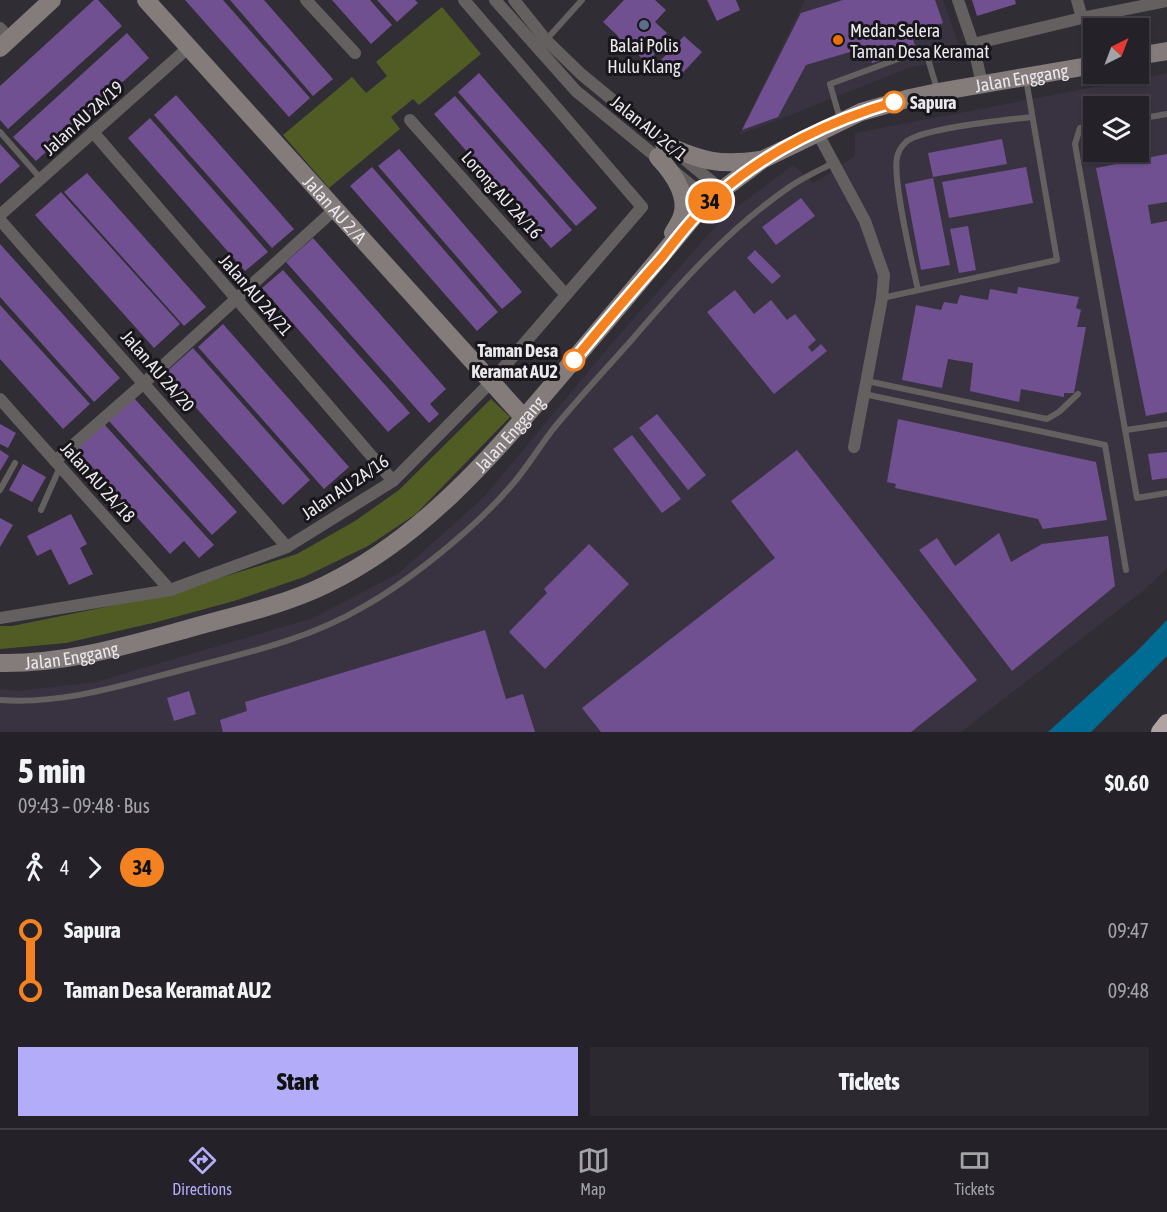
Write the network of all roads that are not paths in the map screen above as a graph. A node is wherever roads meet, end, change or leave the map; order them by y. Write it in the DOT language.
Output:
graph roads {
  1 [pos="52,0"];
  2 [pos="146,0"];
  3 [pos="306,0"];
  4 [pos="464,0"];
  5 [pos="495,0"];
  6 [pos="514,0"];
  7 [pos="582,0"];
  8 [pos="958,0"];
  9 [pos="1077,0"];
  10 [pos="1167,1"];
  11 [pos="1082,18"];
  12 [pos="3,38"];
  13 [pos="542,44"];
  14 [pos="973,44"];
  15 [pos="189,47"];
  16 [pos="1167,51"];
  17 [pos="355,53"];
  18 [pos="1149,54"];
  19 [pos="1083,67"];
  20 [pos="1025,78"];
  21 [pos="982,84"];
  22 [pos="938,92"];
  23 [pos="1167,114"];
  24 [pos="1149,116"];
  25 [pos="1032,117"];
  26 [pos="410,120"];
  27 [pos="840,121"];
  28 [pos="1083,128"];
  29 [pos="0,132"];
  30 [pos="93,132"];
  31 [pos="817,132"];
  32 [pos="661,151"];
  33 [pos="762,160"];
  34 [pos="833,163"];
  35 [pos="41,179"];
  36 [pos="716,195"];
  37 [pos="335,209"];
  38 [pos="0,215"];
  39 [pos="0,220"];
  40 [pos="664,254"];
  41 [pos="918,290"];
  42 [pos="566,295"];
  43 [pos="882,298"];
  44 [pos="236,299"];
  45 [pos="866,381"];
  46 [pos="491,382"];
  47 [pos="144,383"];
  48 [pos="864,394"];
  49 [pos="1078,394"];
  50 [pos="0,399"];
  51 [pos="524,418"];
  52 [pos="1167,424"];
  53 [pos="1126,430"];
  54 [pos="854,447"];
  55 [pos="15,463"];
  56 [pos="58,464"];
  57 [pos="393,481"];
  58 [pos="0,490"];
  59 [pos="1167,493"];
  60 [pos="42,510"];
  61 [pos="287,546"];
  62 [pos="1126,570"];
  63 [pos="170,590"];
  64 [pos="0,618"];
  65 [pos="0,663"];
  66 [pos="0,700"];
  67 [pos="1167,723"];
  68 [pos="1160,732"];
  1 -- 12 [label="main road"];
  2 -- 15 [label="main road, Jalan AU 2/A"];
  3 -- 17 [label="street"];
  4 -- 42 [label="street, Jalan AU 2A/16"];
  5 -- 13 [label="street, Jalan AU 2C/1"];
  6 -- 13 [label="street, Jalan AU 2C/1"];
  7 -- 13 [label="lane"];
  8 -- 14 [label="street"];
  9 -- 11 [label="street"];
  10 -- 11 [label="street"];
  11 -- 14 [label="street"];
  13 -- 32 [label="street, Jalan AU 2C/1"];
  14 -- 21 [label="street"];
  15 -- 30 [label="street, Jalan AU 2A/19"];
  15 -- 37 [label="main road, Jalan AU 2/A"];
  16 -- 18 [label="main road"];
  19 -- 20 [label="main road, Jalan Enggang"];
  20 -- 21 [label="main road, Jalan Enggang"];
  20 -- 25 [label="lane"];
  21 -- 22 [label="main road, Jalan Enggang"];
  22 -- 27 [label="main road, Jalan Enggang"];
  22 -- 27 [label="lane"];
  23 -- 24 [label="lane"];
  25 -- 41 [label="lane"];
  25 -- 41 [label="lane"];
  26 -- 42 [label="street, Lorong AU 2A/16"];
  27 -- 31 [label="main road, Jalan Enggang"];
  28 -- 53 [label="lane"];
  29 -- 35 [label="lane"];
  30 -- 35 [label="street, Jalan AU 2A/19"];
  30 -- 44 [label="street, Jalan AU 2A/21"];
  31 -- 33 [label="main road, Jalan Enggang"];
  31 -- 34 [label="street"];
  32 -- 33 [label="main road"];
  32 -- 36 [label="street, Jalan AU 2C/1"];
  32 -- 40 [label="main road"];
  33 -- 36 [label="main road, Jalan Enggang"];
  34 -- 43 [label="street"];
  34 -- 66 [label="lane"];
  35 -- 38 [label="street, Jalan AU 2A/19"];
  36 -- 40 [label="main road, Jalan Enggang"];
  37 -- 44 [label="street"];
  37 -- 46 [label="main road, Jalan AU 2/A"];
  39 -- 47 [label="street, Jalan AU 2A/20"];
  40 -- 51 [label="main road, Jalan Enggang"];
  41 -- 43 [label="lane"];
  42 -- 46 [label="street, Jalan AU 2A/16"];
  43 -- 45 [label="street"];
  44 -- 47 [label="street"];
  44 -- 57 [label="street, Jalan AU 2A/21"];
  45 -- 48 [label="street"];
  45 -- 49 [label="lane"];
  46 -- 51 [label="main road, Jalan AU 2/A"];
  46 -- 57 [label="street, Jalan AU 2A/16"];
  47 -- 56 [label="street"];
  47 -- 61 [label="street, Jalan AU 2A/20"];
  48 -- 54 [label="street"];
  48 -- 62 [label="lane"];
  50 -- 56 [label="street, Jalan AU 2A/18"];
  51 -- 65 [label="main road, Jalan Enggang"];
  52 -- 53 [label="lane"];
  53 -- 59 [label="lane"];
  55 -- 58 [label="lane"];
  56 -- 60 [label="lane"];
  56 -- 63 [label="street, Jalan AU 2A/18"];
  57 -- 61 [label="street, Jalan AU 2A/16"];
  61 -- 63 [label="street, Jalan AU 2A/16"];
  63 -- 64 [label="street, Jalan AU 2A/16"];
  67 -- 68 [label="highway"];
}
